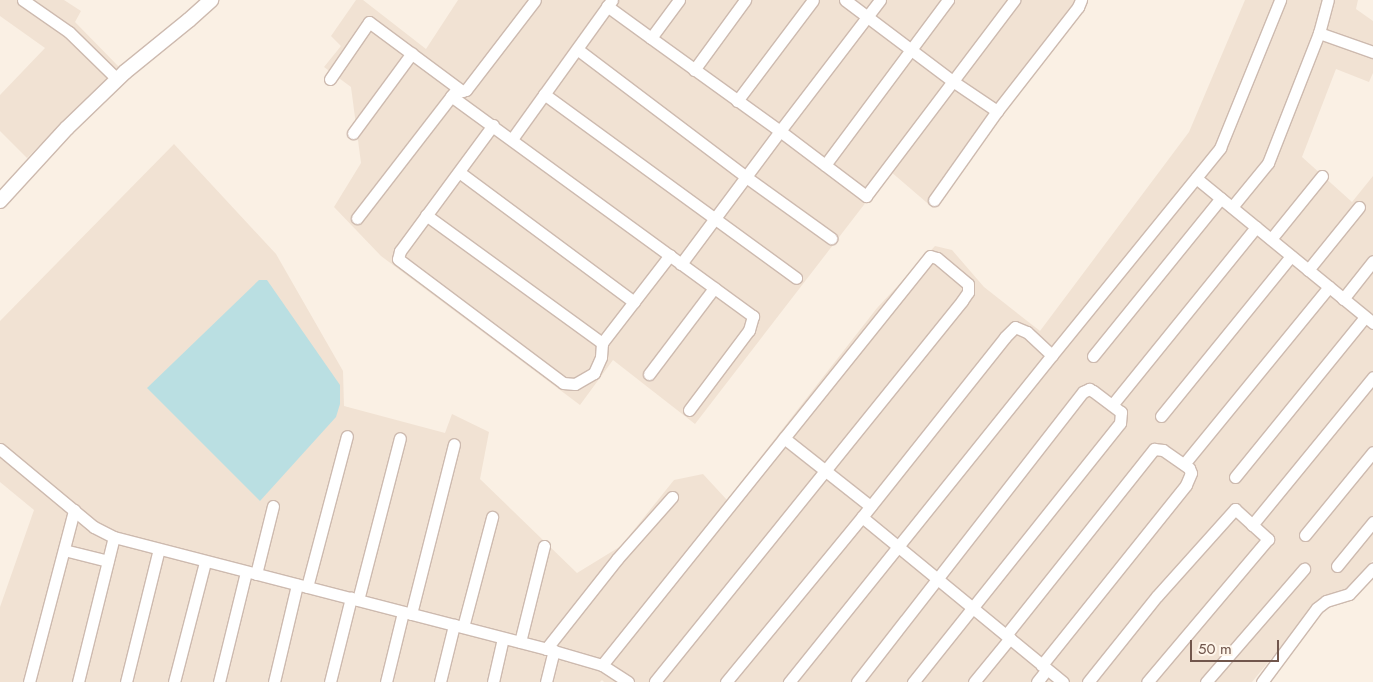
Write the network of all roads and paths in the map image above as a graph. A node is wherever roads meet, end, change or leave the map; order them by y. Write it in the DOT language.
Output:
graph roads {
  1 [pos="24,0"];
  2 [pos="210,0"];
  3 [pos="535,0"];
  4 [pos="679,0"];
  5 [pos="745,0"];
  6 [pos="813,0"];
  7 [pos="846,0"];
  8 [pos="880,0"];
  9 [pos="948,0"];
  10 [pos="1014,0"];
  11 [pos="1081,0"];
  12 [pos="1280,0"];
  13 [pos="1328,0"];
  14 [pos="610,3"];
  15 [pos="867,17"];
  16 [pos="1319,32"];
  17 [pos="651,38"];
  18 [pos="577,49"];
  19 [pos="911,49"];
  20 [pos="1373,52"];
  21 [pos="412,54"];
  22 [pos="694,70"];
  23 [pos="117,79"];
  24 [pos="330,79"];
  25 [pos="954,82"];
  26 [pos="455,92"];
  27 [pos="544,94"];
  28 [pos="738,101"];
  29 [pos="997,111"];
  30 [pos="493,126"];
  31 [pos="780,131"];
  32 [pos="353,133"];
  33 [pos="512,139"];
  34 [pos="825,165"];
  35 [pos="459,172"];
  36 [pos="1322,176"];
  37 [pos="746,177"];
  38 [pos="1196,178"];
  39 [pos="1221,198"];
  40 [pos="934,200"];
  41 [pos="0,201"];
  42 [pos="1232,207"];
  43 [pos="1359,207"];
  44 [pos="426,215"];
  45 [pos="357,218"];
  46 [pos="714,219"];
  47 [pos="1256,227"];
  48 [pos="831,238"];
  49 [pos="1271,240"];
  50 [pos="670,255"];
  51 [pos="1291,256"];
  52 [pos="1373,261"];
  53 [pos="681,264"];
  54 [pos="1308,270"];
  55 [pos="796,278"];
  56 [pos="1329,287"];
  57 [pos="714,288"];
  58 [pos="1343,299"];
  59 [pos="634,302"];
  60 [pos="1369,320"];
  61 [pos="602,343"];
  62 [pos="1052,355"];
  63 [pos="1093,356"];
  64 [pos="649,374"];
  65 [pos="1373,377"];
  66 [pos="1112,405"];
  67 [pos="689,410"];
  68 [pos="1160,416"];
  69 [pos="346,436"];
  70 [pos="400,438"];
  71 [pos="784,438"];
  72 [pos="454,444"];
  73 [pos="0,449"];
  74 [pos="1373,452"];
  75 [pos="1184,464"];
  76 [pos="826,471"];
  77 [pos="1235,477"];
  78 [pos="672,497"];
  79 [pos="273,506"];
  80 [pos="870,506"];
  81 [pos="74,510"];
  82 [pos="492,516"];
  83 [pos="862,517"];
  84 [pos="1373,522"];
  85 [pos="1252,525"];
  86 [pos="1305,535"];
  87 [pos="114,538"];
  88 [pos="544,546"];
  89 [pos="899,548"];
  90 [pos="159,549"];
  91 [pos="64,550"];
  92 [pos="108,561"];
  93 [pos="204,562"];
  94 [pos="1337,566"];
  95 [pos="1373,568"];
  96 [pos="1304,569"];
  97 [pos="251,573"];
  98 [pos="938,579"];
  99 [pos="302,586"];
  100 [pos="354,599"];
  101 [pos="972,608"];
  102 [pos="407,613"];
  103 [pos="458,626"];
  104 [pos="1008,637"];
  105 [pos="504,638"];
  106 [pos="520,642"];
  107 [pos="550,650"];
  108 [pos="602,665"];
  109 [pos="1044,667"];
  110 [pos="29,682"];
  111 [pos="78,682"];
  112 [pos="126,682"];
  113 [pos="174,682"];
  114 [pos="219,682"];
  115 [pos="274,682"];
  116 [pos="330,682"];
  117 [pos="386,682"];
  118 [pos="440,682"];
  119 [pos="493,682"];
  120 [pos="546,682"];
  121 [pos="628,682"];
  122 [pos="655,682"];
  123 [pos="726,682"];
  124 [pos="789,682"];
  125 [pos="857,682"];
  126 [pos="913,682"];
  127 [pos="974,682"];
  128 [pos="1037,682"];
  129 [pos="1063,682"];
  130 [pos="1088,682"];
  131 [pos="1147,682"];
  132 [pos="1206,682"];
  133 [pos="1262,682"];
  1 -- 23 [label="street"];
  2 -- 23 [label="street"];
  3 -- 26 [label="street"];
  4 -- 17 [label="street"];
  5 -- 22 [label="street"];
  6 -- 28 [label="street"];
  7 -- 15 [label="street"];
  8 -- 15 [label="street"];
  9 -- 19 [label="street"];
  10 -- 25 [label="street"];
  11 -- 29 [label="street"];
  12 -- 38 [label="street"];
  13 -- 16 [label="street"];
  14 -- 17 [label="street"];
  14 -- 18 [label="street"];
  15 -- 19 [label="street"];
  15 -- 31 [label="street"];
  16 -- 20 [label="street"];
  16 -- 42 [label="street"];
  17 -- 22 [label="street"];
  18 -- 27 [label="street"];
  18 -- 37 [label="street"];
  19 -- 25 [label="street"];
  19 -- 34 [label="street"];
  21 -- 24 [label="street"];
  21 -- 26 [label="street"];
  21 -- 32 [label="street"];
  22 -- 28 [label="street"];
  23 -- 41 [label="street"];
  25 -- 29 [label="street"];
  25 -- 34 [label="street"];
  26 -- 30 [label="street"];
  26 -- 45 [label="street"];
  27 -- 33 [label="street"];
  27 -- 46 [label="street"];
  28 -- 31 [label="street"];
  29 -- 40 [label="street"];
  30 -- 33 [label="street"];
  30 -- 35 [label="street"];
  31 -- 34 [label="street"];
  31 -- 37 [label="street"];
  33 -- 50 [label="street"];
  35 -- 44 [label="street"];
  35 -- 59 [label="street"];
  36 -- 49 [label="street"];
  37 -- 46 [label="street"];
  37 -- 48 [label="street"];
  38 -- 39 [label="street"];
  38 -- 62 [label="street"];
  39 -- 42 [label="street"];
  39 -- 63 [label="street"];
  42 -- 47 [label="street"];
  43 -- 54 [label="street"];
  44 -- 61 [label="street"];
  44 -- 61 [label="street"];
  46 -- 53 [label="street"];
  46 -- 55 [label="street"];
  47 -- 49 [label="street"];
  47 -- 66 [label="street"];
  49 -- 51 [label="street"];
  50 -- 53 [label="street"];
  50 -- 59 [label="street"];
  51 -- 54 [label="street"];
  51 -- 68 [label="street"];
  52 -- 58 [label="street"];
  53 -- 57 [label="street"];
  54 -- 56 [label="street"];
  56 -- 58 [label="street"];
  56 -- 75 [label="street"];
  57 -- 64 [label="street"];
  57 -- 67 [label="street"];
  58 -- 60 [label="street"];
  59 -- 61 [label="street"];
  60 -- 77 [label="street"];
  62 -- 80 [label="street"];
  62 -- 89 [label="street"];
  65 -- 85 [label="street"];
  66 -- 98 [label="street"];
  66 -- 101 [label="street"];
  69 -- 99 [label="street"];
  70 -- 100 [label="street"];
  71 -- 76 [label="street"];
  71 -- 76 [label="street"];
  71 -- 108 [label="street"];
  72 -- 102 [label="street"];
  73 -- 81 [label="street"];
  74 -- 86 [label="street"];
  75 -- 104 [label="street"];
  75 -- 109 [label="street"];
  76 -- 80 [label="street"];
  76 -- 122 [label="street"];
  78 -- 107 [label="street"];
  79 -- 97 [label="street"];
  80 -- 83 [label="street"];
  81 -- 87 [label="street"];
  81 -- 91 [label="street"];
  82 -- 103 [label="street"];
  83 -- 89 [label="street"];
  83 -- 123 [label="street"];
  84 -- 94 [label="street"];
  85 -- 130 [label="street"];
  85 -- 131 [label="street"];
  87 -- 90 [label="street"];
  87 -- 92 [label="street"];
  88 -- 106 [label="street"];
  89 -- 98 [label="street"];
  89 -- 124 [label="street"];
  90 -- 93 [label="street"];
  90 -- 112 [label="street"];
  91 -- 92 [label="street"];
  91 -- 110 [label="street"];
  92 -- 111 [label="street"];
  93 -- 97 [label="street"];
  93 -- 113 [label="street"];
  95 -- 133 [label="street"];
  96 -- 132 [label="street"];
  97 -- 99 [label="street"];
  97 -- 114 [label="street"];
  98 -- 101 [label="street"];
  98 -- 125 [label="street"];
  99 -- 100 [label="street"];
  99 -- 115 [label="street"];
  100 -- 102 [label="street"];
  100 -- 116 [label="street"];
  101 -- 104 [label="street"];
  101 -- 126 [label="street"];
  102 -- 103 [label="street"];
  102 -- 117 [label="street"];
  103 -- 105 [label="street"];
  103 -- 118 [label="street"];
  104 -- 109 [label="street"];
  104 -- 127 [label="street"];
  105 -- 106 [label="street"];
  105 -- 119 [label="street"];
  106 -- 107 [label="street"];
  107 -- 108 [label="street"];
  107 -- 120 [label="street"];
  108 -- 121 [label="street"];
  109 -- 128 [label="street"];
  109 -- 129 [label="street"];
}
